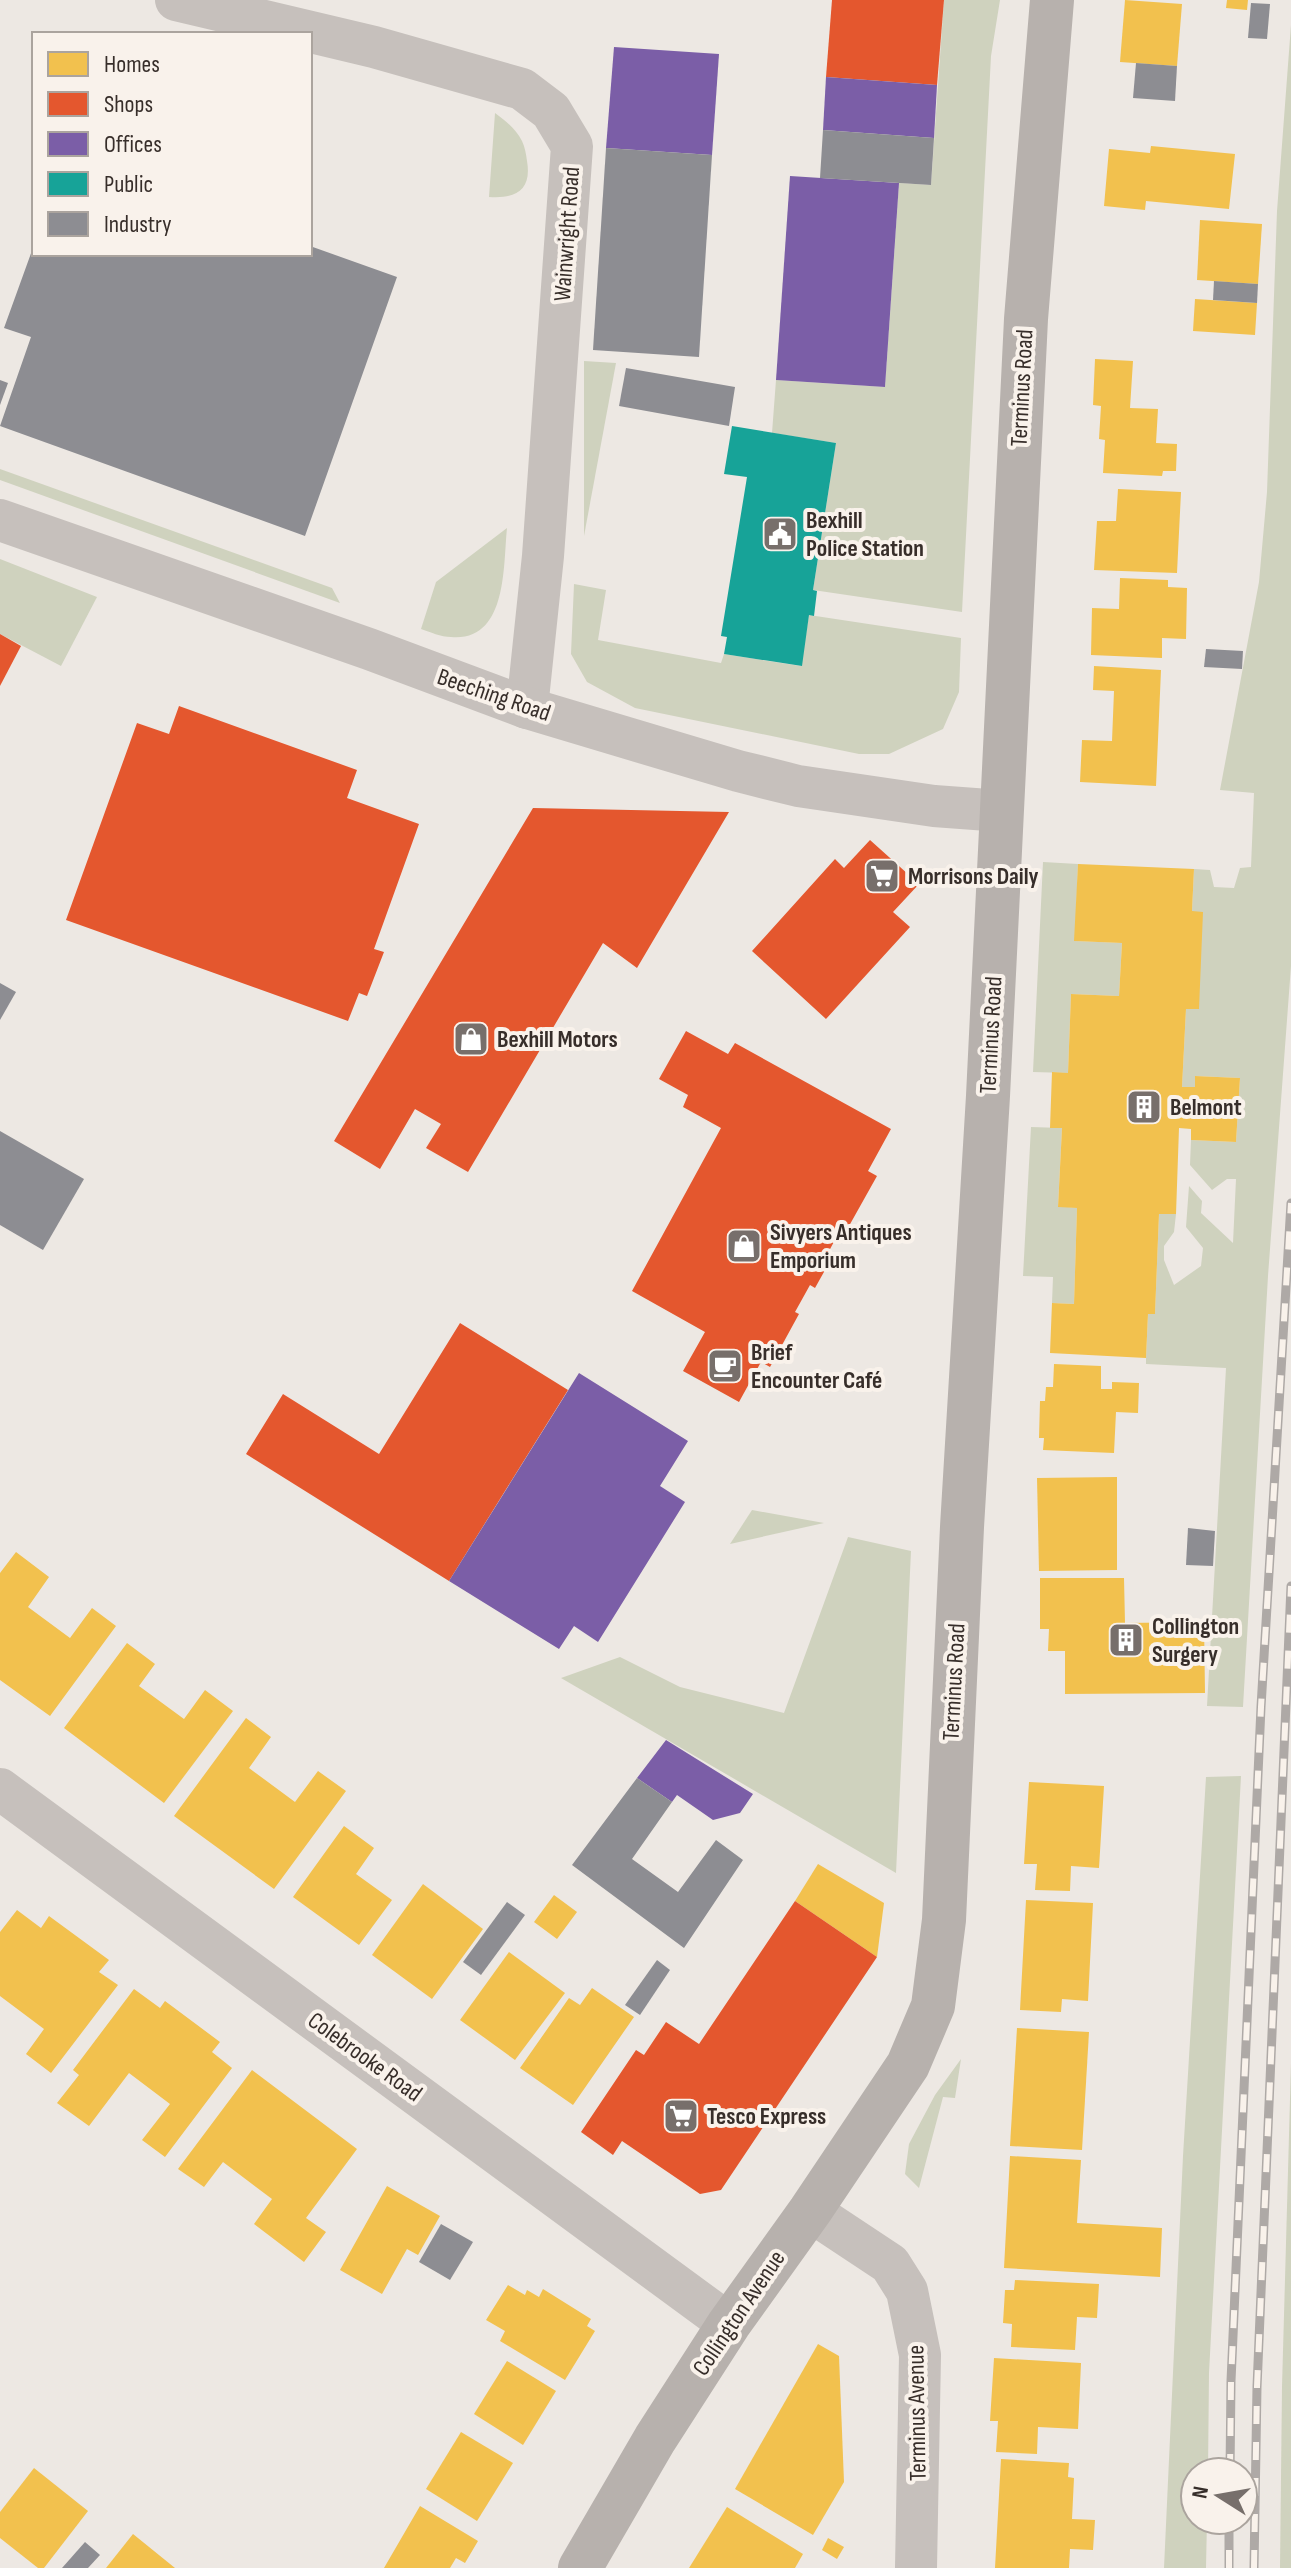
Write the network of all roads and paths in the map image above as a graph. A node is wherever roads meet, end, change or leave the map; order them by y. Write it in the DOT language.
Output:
graph roads {
  1 [pos="176,0"];
  2 [pos="1052,0"];
  3 [pos="311,32"];
  4 [pos="312,32"];
  5 [pos="0,520"];
  6 [pos="527,708"];
  7 [pos="1002,811"];
  8 [pos="0,1789"];
  9 [pos="908,2065"];
  10 [pos="810,2211"];
  11 [pos="729,2324"];
  12 [pos="580,2568"];
  13 [pos="916,2568"];
  1 -- 3 [label="street, Wainwright Road"];
  2 -- 7 [label="main road, Terminus Road"];
  4 -- 6 [label="street, Wainwright Road"];
  5 -- 6 [label="street, Beeching Road"];
  6 -- 7 [label="street, Beeching Road"];
  7 -- 9 [label="main road, Terminus Road"];
  8 -- 11 [label="street, Colebrooke Road"];
  9 -- 10 [label="main road, Collington Avenue"];
  10 -- 11 [label="main road, Collington Avenue"];
  10 -- 13 [label="street, Terminus Avenue"];
  11 -- 12 [label="main road, Collington Avenue"];
}
